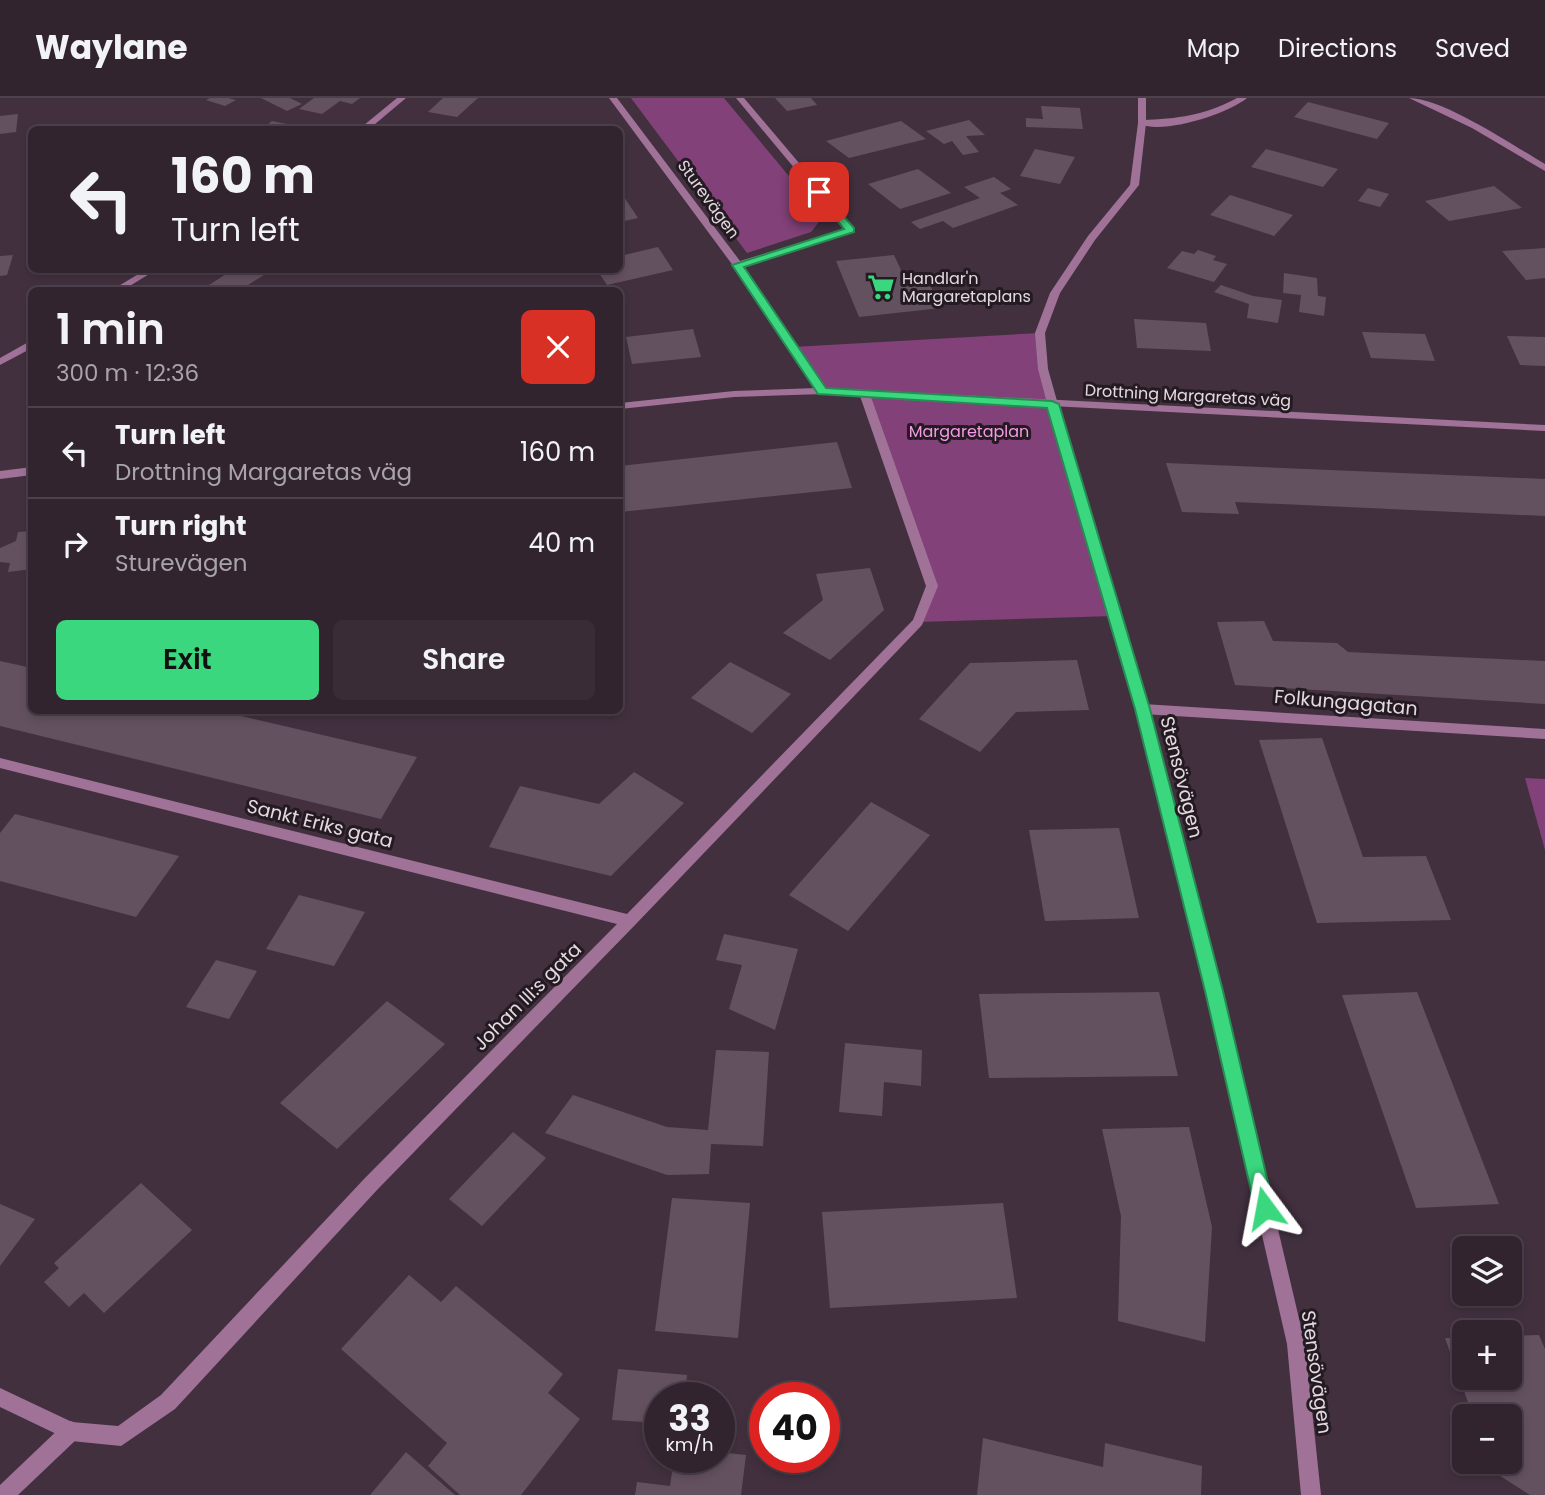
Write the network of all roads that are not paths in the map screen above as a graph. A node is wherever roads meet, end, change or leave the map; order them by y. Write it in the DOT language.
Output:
graph roads {
  1 [pos="402,98"];
  2 [pos="613,98"];
  3 [pos="740,98"];
  4 [pos="1142,98"];
  5 [pos="1243,98"];
  6 [pos="1413,98"];
  7 [pos="1142,123"];
  8 [pos="367,126"];
  9 [pos="1545,168"];
  10 [pos="738,265"];
  11 [pos="146,273"];
  12 [pos="122,287"];
  13 [pos="28,345"];
  14 [pos="0,362"];
  15 [pos="823,391"];
  16 [pos="865,394"];
  17 [pos="1052,404"];
  18 [pos="623,406"];
  19 [pos="1545,428"];
  20 [pos="28,472"];
  21 [pos="0,475"];
  22 [pos="1143,709"];
  23 [pos="1545,734"];
  24 [pos="0,762"];
  25 [pos="630,921"];
  26 [pos="0,1397"];
  27 [pos="71,1431"];
  28 [pos="4,1495"];
  29 [pos="1311,1495"];
  1 -- 8 [label="street"];
  2 -- 10 [label="street, Sturevägen"];
  3 -- 10 [label="street"];
  4 -- 7 [label="street, Stensövägen"];
  5 -- 7 [label="street"];
  6 -- 9 [label="street"];
  7 -- 17 [label="street, Stensövägen"];
  10 -- 15 [label="street, Sturevägen"];
  11 -- 12 [label="street"];
  13 -- 14 [label="street"];
  15 -- 16 [label="street, Drottning Margaretas väg"];
  15 -- 18 [label="street, Drottning Margaretas väg"];
  16 -- 17 [label="street, Drottning Margaretas väg"];
  16 -- 25 [label="street, Johan III:s gata"];
  17 -- 19 [label="street, Drottning Margaretas väg"];
  17 -- 22 [label="street, Stensövägen"];
  20 -- 21 [label="street"];
  22 -- 23 [label="street, Folkungagatan"];
  22 -- 29 [label="street, Stensövägen"];
  24 -- 25 [label="street, Sankt Eriks gata"];
  25 -- 27 [label="street, Johan III:s gata"];
  26 -- 27 [label="street, Johan III:s gata"];
  27 -- 28 [label="street"];
}
